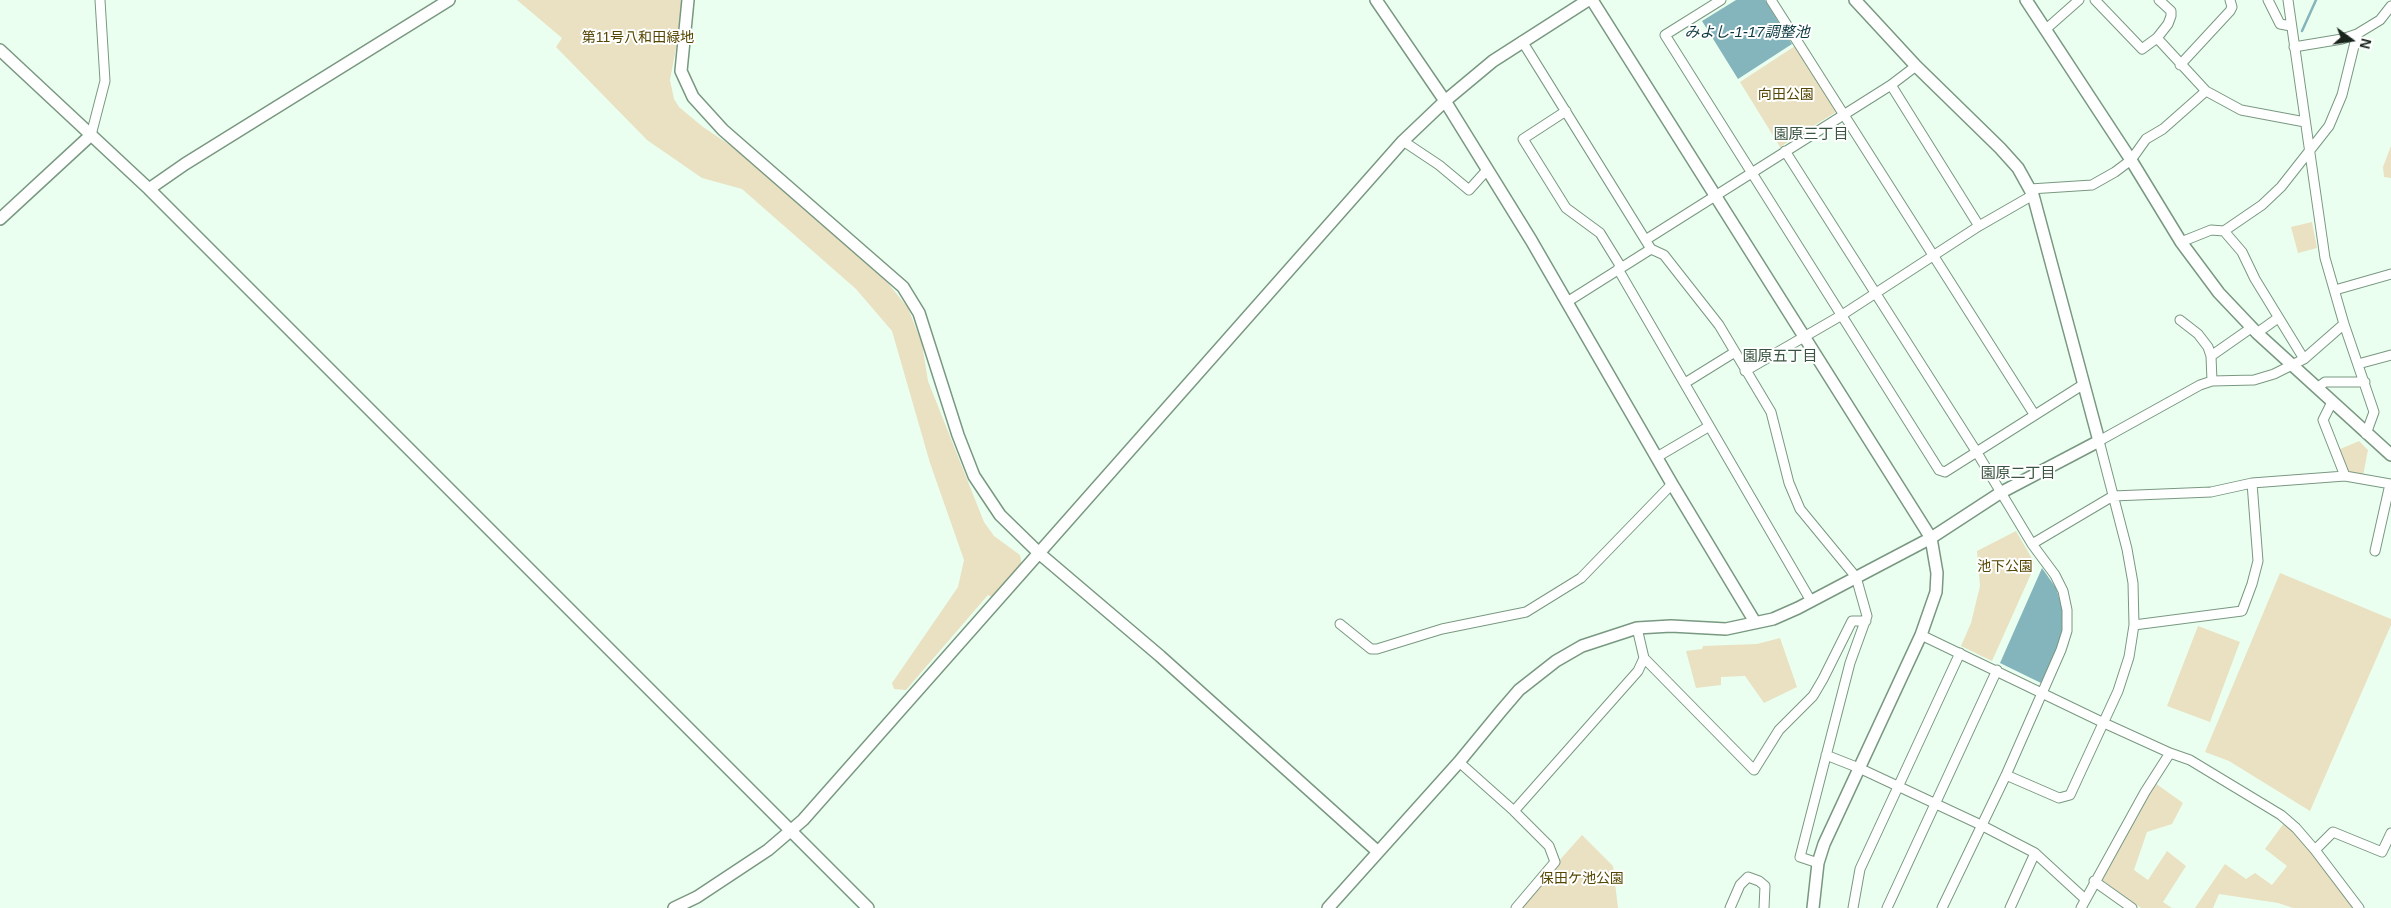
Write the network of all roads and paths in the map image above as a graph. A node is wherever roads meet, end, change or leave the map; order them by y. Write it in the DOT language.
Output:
graph roads {
  1 [pos="100,0"];
  2 [pos="449,0"];
  3 [pos="688,0"];
  4 [pos="1376,0"];
  5 [pos="1588,0"];
  6 [pos="1592,0"];
  7 [pos="1721,0"];
  8 [pos="1771,0"];
  9 [pos="1855,0"];
  10 [pos="2026,0"];
  11 [pos="2079,0"];
  12 [pos="2095,0"];
  13 [pos="2159,0"];
  14 [pos="2230,0"];
  15 [pos="2268,0"];
  16 [pos="2288,0"];
  17 [pos="2391,6"];
  18 [pos="2380,20"];
  19 [pos="2391,22"];
  20 [pos="2292,26"];
  21 [pos="2045,30"];
  22 [pos="2357,34"];
  23 [pos="2157,38"];
  24 [pos="1522,41"];
  25 [pos="2294,47"];
  26 [pos="0,50"];
  27 [pos="2180,65"];
  28 [pos="1916,66"];
  29 [pos="1891,85"];
  30 [pos="2206,91"];
  31 [pos="1445,101"];
  32 [pos="1566,111"];
  33 [pos="1843,114"];
  34 [pos="2305,122"];
  35 [pos="91,135"];
  36 [pos="1404,141"];
  37 [pos="2309,149"];
  38 [pos="1786,151"];
  39 [pos="2131,160"];
  40 [pos="1487,170"];
  41 [pos="1752,172"];
  42 [pos="149,189"];
  43 [pos="2032,192"];
  44 [pos="1716,195"];
  45 [pos="0,219"];
  46 [pos="1979,226"];
  47 [pos="2224,232"];
  48 [pos="1647,239"];
  49 [pos="2181,242"];
  50 [pos="1651,249"];
  51 [pos="1933,256"];
  52 [pos="1619,268"];
  53 [pos="2391,274"];
  54 [pos="2335,290"];
  55 [pos="1876,293"];
  56 [pos="1568,302"];
  57 [pos="1842,315"];
  58 [pos="2278,318"];
  59 [pos="2180,320"];
  60 [pos="2344,324"];
  61 [pos="2254,330"];
  62 [pos="1804,336"];
  63 [pos="1735,352"];
  64 [pos="2391,355"];
  65 [pos="2211,356"];
  66 [pos="2304,359"];
  67 [pos="2358,364"];
  68 [pos="2291,365"];
  69 [pos="1746,371"];
  70 [pos="2212,382"];
  71 [pos="2364,382"];
  72 [pos="1685,383"];
  73 [pos="2084,384"];
  74 [pos="2318,388"];
  75 [pos="2332,402"];
  76 [pos="2034,414"];
  77 [pos="1708,428"];
  78 [pos="2366,434"];
  79 [pos="2098,441"];
  80 [pos="1976,451"];
  81 [pos="2391,455"];
  82 [pos="1657,457"];
  83 [pos="2345,476"];
  84 [pos="2252,483"];
  85 [pos="1672,484"];
  86 [pos="2391,484"];
  87 [pos="2000,494"];
  88 [pos="2113,496"];
  89 [pos="1931,538"];
  90 [pos="2032,544"];
  91 [pos="2375,551"];
  92 [pos="1040,554"];
  93 [pos="1856,577"];
  94 [pos="1811,601"];
  95 [pos="1866,621"];
  96 [pos="1755,622"];
  97 [pos="1340,624"];
  98 [pos="2134,625"];
  99 [pos="1637,628"];
  100 [pos="1921,635"];
  101 [pos="1960,653"];
  102 [pos="1644,658"];
  103 [pos="1997,670"];
  104 [pos="2042,693"];
  105 [pos="2104,723"];
  106 [pos="2170,753"];
  107 [pos="1826,755"];
  108 [pos="1459,762"];
  109 [pos="1859,768"];
  110 [pos="2006,775"];
  111 [pos="1898,786"];
  112 [pos="1935,804"];
  113 [pos="1514,811"];
  114 [pos="1981,825"];
  115 [pos="790,832"];
  116 [pos="2391,832"];
  117 [pos="2315,850"];
  118 [pos="1378,851"];
  119 [pos="2035,853"];
  120 [pos="1818,863"];
  121 [pos="2094,881"];
  122 [pos="2085,899"];
  123 [pos="674,908"];
  124 [pos="868,908"];
  125 [pos="1328,908"];
  126 [pos="1516,908"];
  127 [pos="1730,908"];
  128 [pos="1764,908"];
  129 [pos="1812,908"];
  130 [pos="1853,908"];
  131 [pos="1887,908"];
  132 [pos="1942,908"];
  133 [pos="2010,908"];
  134 [pos="2081,908"];
  135 [pos="2132,908"];
  136 [pos="2358,908"];
  1 -- 35 [label="street"];
  2 -- 42 [label="street"];
  3 -- 92 [label="street"];
  4 -- 31 [label="street"];
  5 -- 24 [label="street"];
  6 -- 44 [label="street"];
  7 -- 41 [label="street"];
  8 -- 33 [label="street"];
  9 -- 28 [label="street"];
  10 -- 21 [label="street"];
  11 -- 21 [label="street"];
  12 -- 23 [label="street"];
  13 -- 23 [label="street"];
  14 -- 27 [label="street"];
  15 -- 20 [label="street"];
  16 -- 20 [label="street"];
  17 -- 18 [label="street"];
  18 -- 19 [label="street"];
  18 -- 22 [label="street"];
  20 -- 25 [label="street"];
  21 -- 39 [label="street"];
  22 -- 25 [label="street"];
  22 -- 37 [label="street"];
  23 -- 27 [label="street"];
  24 -- 31 [label="street"];
  24 -- 32 [label="street"];
  25 -- 34 [label="street"];
  26 -- 35 [label="street"];
  27 -- 30 [label="street"];
  28 -- 29 [label="street"];
  28 -- 43 [label="street"];
  29 -- 33 [label="street"];
  29 -- 46 [label="street"];
  30 -- 34 [label="street"];
  30 -- 39 [label="street"];
  31 -- 36 [label="street"];
  31 -- 40 [label="street"];
  32 -- 48 [label="street"];
  32 -- 52 [label="street"];
  33 -- 38 [label="street"];
  33 -- 51 [label="street"];
  34 -- 37 [label="street"];
  35 -- 42 [label="street"];
  35 -- 45 [label="street"];
  36 -- 40 [label="street"];
  36 -- 92 [label="street"];
  37 -- 47 [label="street"];
  37 -- 54 [label="street"];
  38 -- 41 [label="street"];
  38 -- 55 [label="street"];
  39 -- 43 [label="street"];
  39 -- 49 [label="street"];
  40 -- 56 [label="street"];
  41 -- 44 [label="street"];
  41 -- 57 [label="street"];
  42 -- 115 [label="street"];
  43 -- 46 [label="street"];
  43 -- 73 [label="street"];
  44 -- 48 [label="street"];
  44 -- 62 [label="street"];
  46 -- 51 [label="street"];
  47 -- 49 [label="street"];
  47 -- 58 [label="street"];
  48 -- 50 [label="street"];
  49 -- 61 [label="street"];
  50 -- 52 [label="street"];
  50 -- 63 [label="street"];
  51 -- 55 [label="street"];
  51 -- 76 [label="street"];
  52 -- 56 [label="street"];
  52 -- 72 [label="street"];
  53 -- 54 [label="street"];
  54 -- 60 [label="street"];
  55 -- 57 [label="street"];
  55 -- 80 [label="street"];
  56 -- 82 [label="street"];
  57 -- 62 [label="street"];
  57 -- 80 [label="street"];
  58 -- 61 [label="street"];
  58 -- 66 [label="street"];
  59 -- 65 [label="street"];
  60 -- 66 [label="street"];
  60 -- 67 [label="street"];
  61 -- 65 [label="street"];
  61 -- 68 [label="street"];
  62 -- 69 [label="street"];
  62 -- 89 [label="street"];
  63 -- 69 [label="street"];
  63 -- 72 [label="street"];
  64 -- 67 [label="street"];
  65 -- 70 [label="street"];
  66 -- 68 [label="street"];
  67 -- 71 [label="street"];
  68 -- 70 [label="street"];
  68 -- 74 [label="street"];
  69 -- 93 [label="street"];
  70 -- 79 [label="street"];
  71 -- 74 [label="street"];
  71 -- 78 [label="street"];
  72 -- 77 [label="street"];
  73 -- 76 [label="street"];
  73 -- 79 [label="street"];
  74 -- 75 [label="street"];
  75 -- 78 [label="street"];
  75 -- 83 [label="street"];
  76 -- 80 [label="street"];
  77 -- 82 [label="street"];
  77 -- 94 [label="street"];
  78 -- 81 [label="street"];
  79 -- 87 [label="street"];
  79 -- 88 [label="street"];
  80 -- 87 [label="street"];
  82 -- 85 [label="street"];
  83 -- 84 [label="street"];
  83 -- 86 [label="street"];
  84 -- 88 [label="street"];
  84 -- 98 [label="street"];
  85 -- 96 [label="street"];
  85 -- 97 [label="street"];
  86 -- 91 [label="street"];
  87 -- 89 [label="street"];
  87 -- 90 [label="street"];
  88 -- 90 [label="street"];
  88 -- 98 [label="street"];
  89 -- 93 [label="street"];
  89 -- 100 [label="street"];
  90 -- 104 [label="street"];
  92 -- 115 [label="street"];
  92 -- 118 [label="street"];
  93 -- 94 [label="street"];
  93 -- 95 [label="street"];
  94 -- 96 [label="street"];
  95 -- 102 [label="street"];
  95 -- 107 [label="street"];
  96 -- 99 [label="street"];
  98 -- 105 [label="street"];
  99 -- 102 [label="street"];
  99 -- 108 [label="street"];
  100 -- 101 [label="street"];
  100 -- 109 [label="street"];
  101 -- 103 [label="street"];
  101 -- 111 [label="street"];
  102 -- 113 [label="street"];
  103 -- 104 [label="street"];
  103 -- 112 [label="street"];
  104 -- 105 [label="street"];
  104 -- 110 [label="street"];
  105 -- 106 [label="street"];
  105 -- 110 [label="street"];
  106 -- 117 [label="street"];
  106 -- 121 [label="street"];
  107 -- 109 [label="street"];
  107 -- 120 [label="street"];
  108 -- 113 [label="street"];
  108 -- 118 [label="street"];
  109 -- 111 [label="street"];
  109 -- 120 [label="street"];
  110 -- 114 [label="street"];
  111 -- 112 [label="street"];
  111 -- 130 [label="street"];
  112 -- 114 [label="street"];
  112 -- 131 [label="street"];
  113 -- 126 [label="street"];
  114 -- 119 [label="street"];
  114 -- 132 [label="street"];
  115 -- 123 [label="street"];
  115 -- 124 [label="street"];
  116 -- 117 [label="street"];
  117 -- 136 [label="street"];
  118 -- 125 [label="street"];
  119 -- 122 [label="street"];
  119 -- 133 [label="street"];
  120 -- 129 [label="street"];
  121 -- 122 [label="street"];
  121 -- 135 [label="street"];
  122 -- 134 [label="street"];
  127 -- 128 [label="street"];
}
